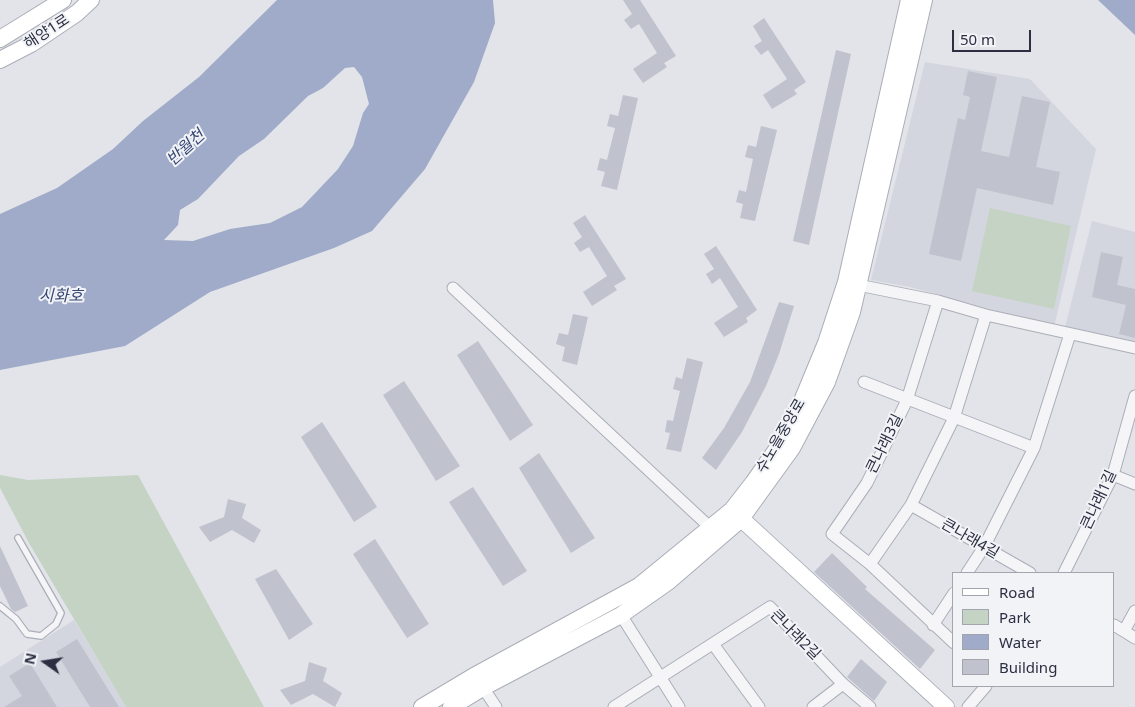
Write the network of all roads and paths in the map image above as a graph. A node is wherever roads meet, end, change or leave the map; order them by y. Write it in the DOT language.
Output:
graph roads {
  1 [pos="63,0"];
  2 [pos="91,0"];
  3 [pos="909,0"];
  4 [pos="924,0"];
  5 [pos="0,39"];
  6 [pos="0,60"];
  7 [pos="852,284"];
  8 [pos="453,288"];
  9 [pos="938,301"];
  10 [pos="986,315"];
  11 [pos="1070,334"];
  12 [pos="1135,348"];
  13 [pos="864,382"];
  14 [pos="1135,396"];
  15 [pos="907,400"];
  16 [pos="954,418"];
  17 [pos="1034,448"];
  18 [pos="1113,475"];
  19 [pos="1135,484"];
  20 [pos="911,505"];
  21 [pos="736,515"];
  22 [pos="715,532"];
  23 [pos="18,538"];
  24 [pos="984,547"];
  25 [pos="870,564"];
  26 [pos="968,572"];
  27 [pos="1028,572"];
  28 [pos="1064,572"];
  29 [pos="952,596"];
  30 [pos="0,606"];
  31 [pos="1135,611"];
  32 [pos="621,615"];
  33 [pos="933,625"];
  34 [pos="1119,628"];
  35 [pos="1135,638"];
  36 [pos="952,641"];
  37 [pos="713,644"];
  38 [pos="662,678"];
  39 [pos="479,682"];
  40 [pos="843,684"];
  41 [pos="985,687"];
  42 [pos="422,707"];
  43 [pos="451,707"];
  44 [pos="496,707"];
  45 [pos="614,707"];
  46 [pos="679,707"];
  47 [pos="759,707"];
  48 [pos="813,707"];
  49 [pos="870,707"];
  50 [pos="946,707"];
  51 [pos="968,707"];
  1 -- 5 [label="main road, 해양1로"];
  2 -- 6 [label="main road, 해양1로"];
  3 -- 7 [label="main road, 수노을중앙로"];
  4 -- 7 [label="main road, 수노을중앙로"];
  7 -- 9 [label="street"];
  7 -- 21 [label="main road, 수노을중앙로"];
  8 -- 22 [label="street"];
  9 -- 10 [label="street"];
  9 -- 15 [label="street, 큰나래3길"];
  10 -- 11 [label="street"];
  10 -- 16 [label="street"];
  11 -- 12 [label="street"];
  11 -- 17 [label="street"];
  13 -- 15 [label="street"];
  14 -- 18 [label="street, 큰나래1길"];
  15 -- 16 [label="street"];
  15 -- 25 [label="street, 큰나래3길"];
  16 -- 17 [label="street"];
  16 -- 20 [label="street"];
  17 -- 24 [label="street"];
  18 -- 19 [label="street"];
  18 -- 28 [label="street, 큰나래1길"];
  20 -- 24 [label="street, 큰나래4길"];
  20 -- 25 [label="street"];
  21 -- 22 [label="main road, 수노을중앙로"];
  21 -- 50 [label="main road"];
  22 -- 32 [label="main road, 수노을중앙로"];
  22 -- 39 [label="main road, 수노을중앙로"];
  23 -- 30 [label="lane"];
  24 -- 26 [label="street"];
  24 -- 27 [label="street, 큰나래4길"];
  25 -- 33 [label="street, 큰나래3길"];
  29 -- 33 [label="street"];
  31 -- 34 [label="street"];
  32 -- 38 [label="street"];
  32 -- 39 [label="main road, 수노을중앙로"];
  33 -- 36 [label="street, 큰나래3길"];
  34 -- 35 [label="street"];
  37 -- 38 [label="street, 큰나래2길"];
  37 -- 40 [label="street, 큰나래2길"];
  37 -- 47 [label="street"];
  38 -- 45 [label="street, 큰나래2길"];
  38 -- 46 [label="street"];
  39 -- 42 [label="main road, 수노을중앙로"];
  39 -- 43 [label="main road, 수노을중앙로"];
  39 -- 44 [label="street"];
  40 -- 48 [label="street"];
  40 -- 49 [label="street, 큰나래2길"];
  41 -- 51 [label="street"];
}
